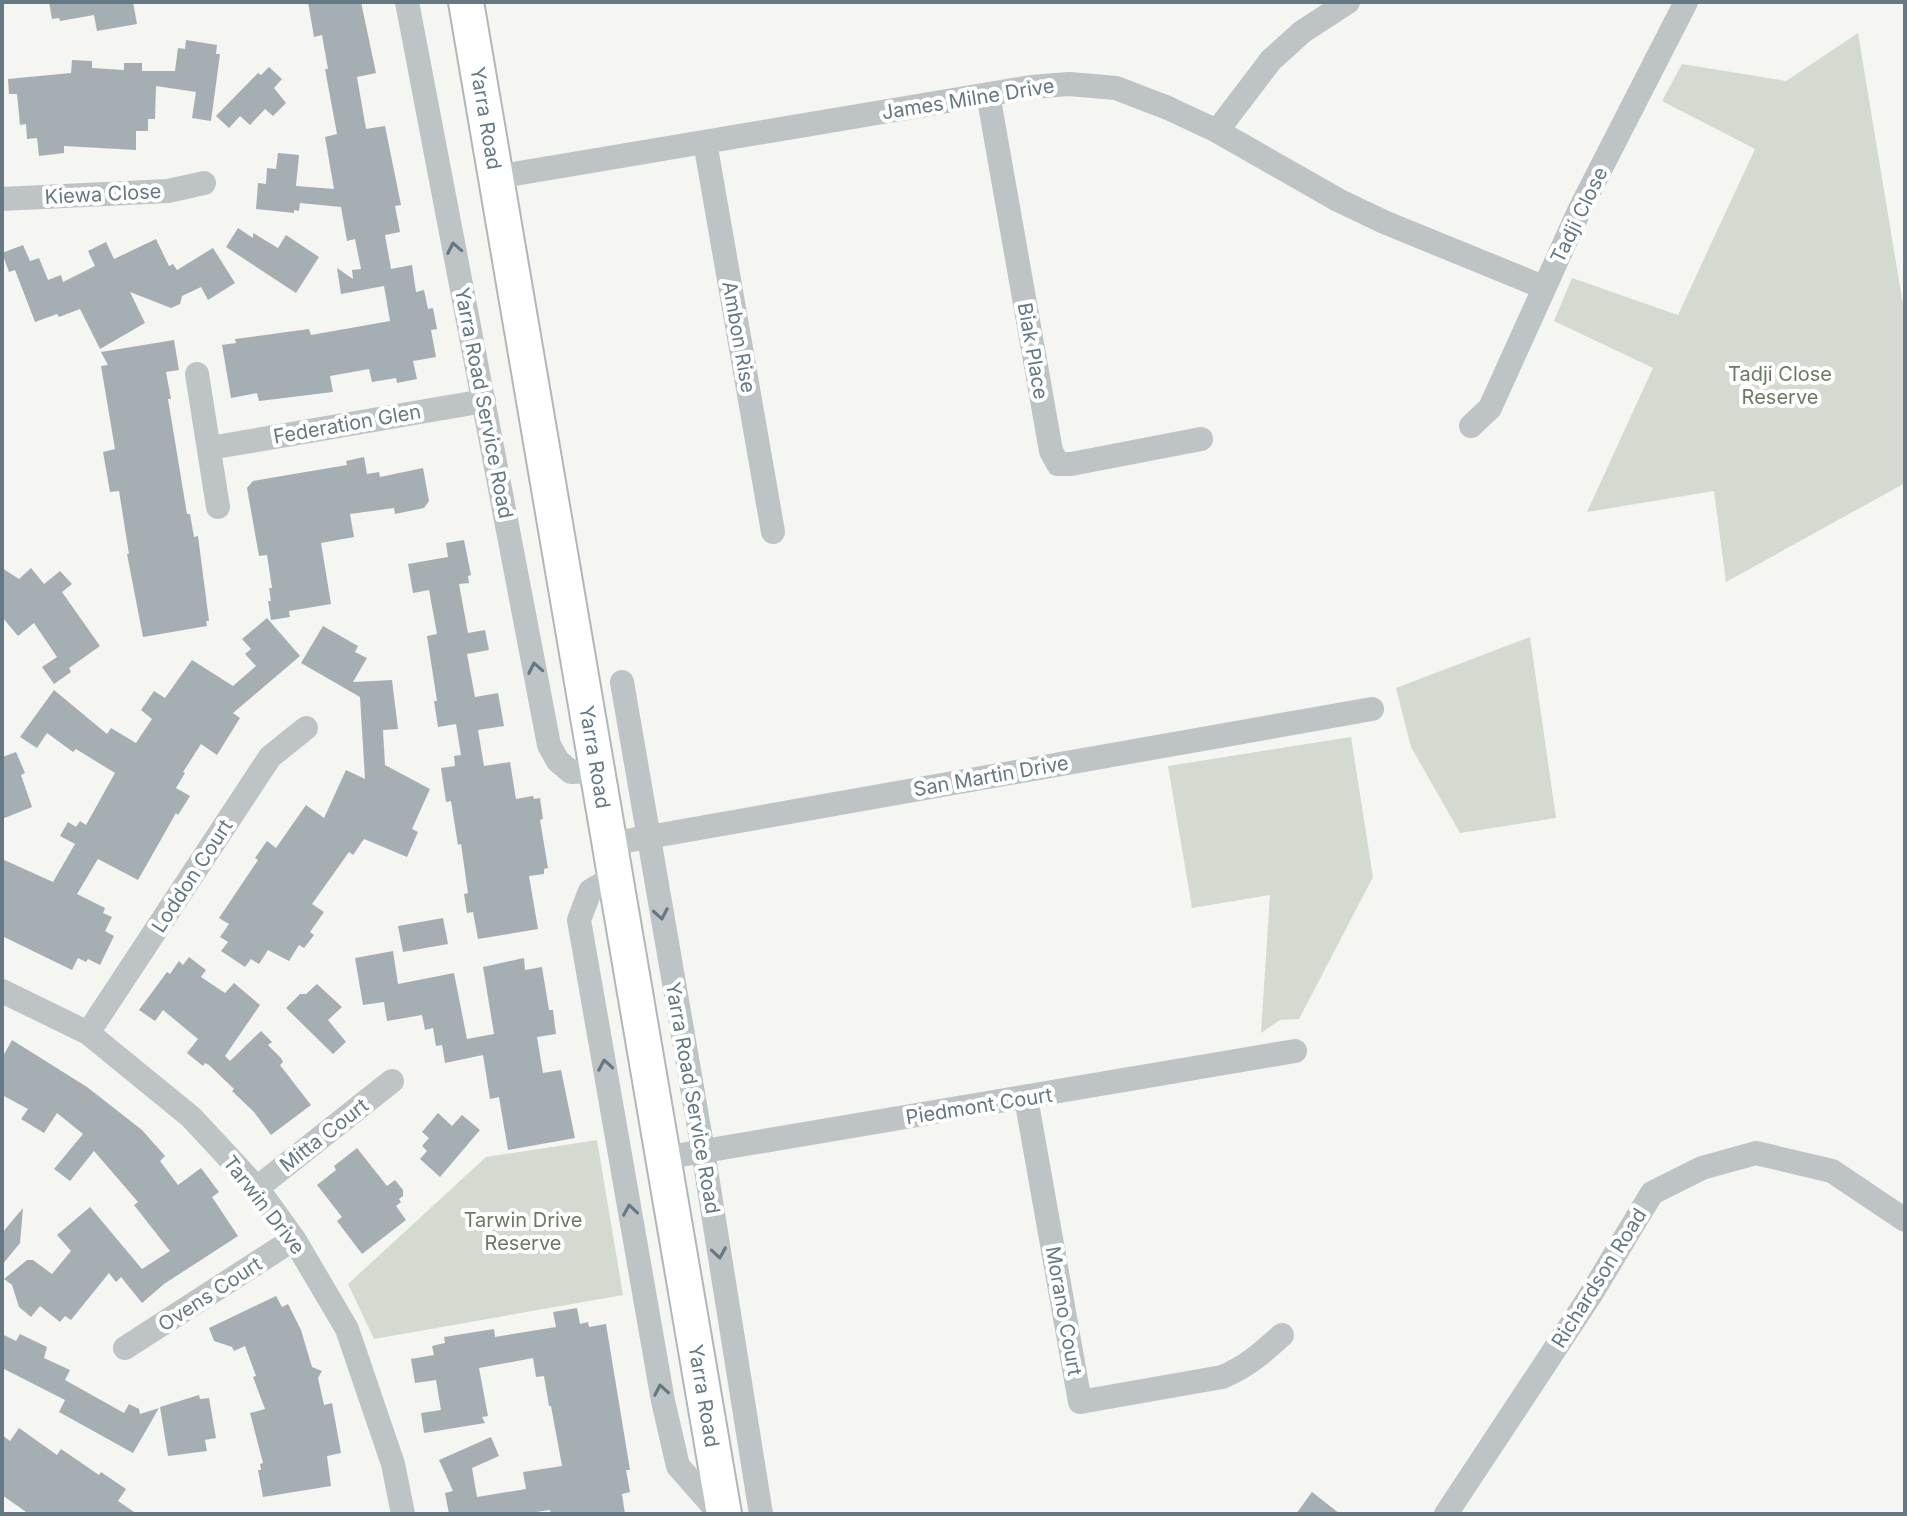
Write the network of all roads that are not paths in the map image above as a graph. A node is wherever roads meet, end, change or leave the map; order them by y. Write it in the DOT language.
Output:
graph roads {
  1 [pos="407,2"];
  2 [pos="466,2"];
  3 [pos="1348,2"];
  4 [pos="1686,2"];
  5 [pos="988,94"];
  6 [pos="1217,131"];
  7 [pos="705,142"];
  8 [pos="496,177"];
  9 [pos="204,183"];
  10 [pos="2,199"];
  11 [pos="1543,287"];
  12 [pos="197,374"];
  13 [pos="484,401"];
  14 [pos="1471,426"];
  15 [pos="1201,439"];
  16 [pos="210,448"];
  17 [pos="218,507"];
  18 [pos="773,532"];
  19 [pos="622,682"];
  20 [pos="1372,709"];
  21 [pos="306,728"];
  22 [pos="595,771"];
  23 [pos="648,838"];
  24 [pos="612,860"];
  25 [pos="2,991"];
  26 [pos="88,1033"];
  27 [pos="1295,1051"];
  28 [pos="392,1081"];
  29 [pos="1026,1098"];
  30 [pos="703,1151"];
  31 [pos="663,1158"];
  32 [pos="257,1188"];
  33 [pos="1905,1220"];
  34 [pos="294,1239"];
  35 [pos="1282,1335"];
  36 [pos="125,1348"];
  37 [pos="403,1514"];
  38 [pos="722,1514"];
  39 [pos="761,1514"];
  40 [pos="1446,1514"];
  13 -- 1 [label="street, Yarra Road Service Road, one-way"];
  2 -- 8 [label="main road, Yarra Road"];
  3 -- 6 [label="street"];
  4 -- 11 [label="street, Tadji Close"];
  5 -- 6 [label="street, James Milne Drive"];
  5 -- 7 [label="street, James Milne Drive"];
  5 -- 15 [label="street, Biak Place"];
  6 -- 11 [label="street, James Milne Drive"];
  7 -- 8 [label="street, James Milne Drive"];
  7 -- 18 [label="street, Ambon Rise"];
  8 -- 22 [label="main road, Yarra Road"];
  9 -- 10 [label="street, Kiewa Close"];
  11 -- 14 [label="street, Tadji Close"];
  12 -- 16 [label="street"];
  13 -- 16 [label="street, Federation Glen"];
  22 -- 13 [label="street, Yarra Road Service Road, one-way"];
  16 -- 17 [label="street"];
  19 -- 23 [label="street, Yarra Road Service Road"];
  20 -- 23 [label="street, San Martin Drive"];
  21 -- 26 [label="street, Loddon Court"];
  22 -- 24 [label="main road, Yarra Road"];
  23 -- 24 [label="street, San Martin Drive"];
  23 -- 30 [label="street, Yarra Road Service Road, one-way"];
  24 -- 31 [label="main road, Yarra Road"];
  38 -- 24 [label="street, one-way"];
  25 -- 26 [label="street, Tarwin Drive"];
  26 -- 32 [label="street, Tarwin Drive"];
  27 -- 29 [label="street, Piedmont Court"];
  28 -- 32 [label="street, Mitta Court"];
  29 -- 30 [label="street, Piedmont Court"];
  29 -- 35 [label="street, Morano Court"];
  30 -- 31 [label="street, Piedmont Court"];
  30 -- 39 [label="street, Yarra Road Service Road, one-way"];
  31 -- 38 [label="main road, Yarra Road"];
  32 -- 34 [label="street, Tarwin Drive"];
  33 -- 40 [label="street, Richardson Road"];
  34 -- 36 [label="street, Ovens Court"];
  34 -- 37 [label="street, Tarwin Drive"];
}
